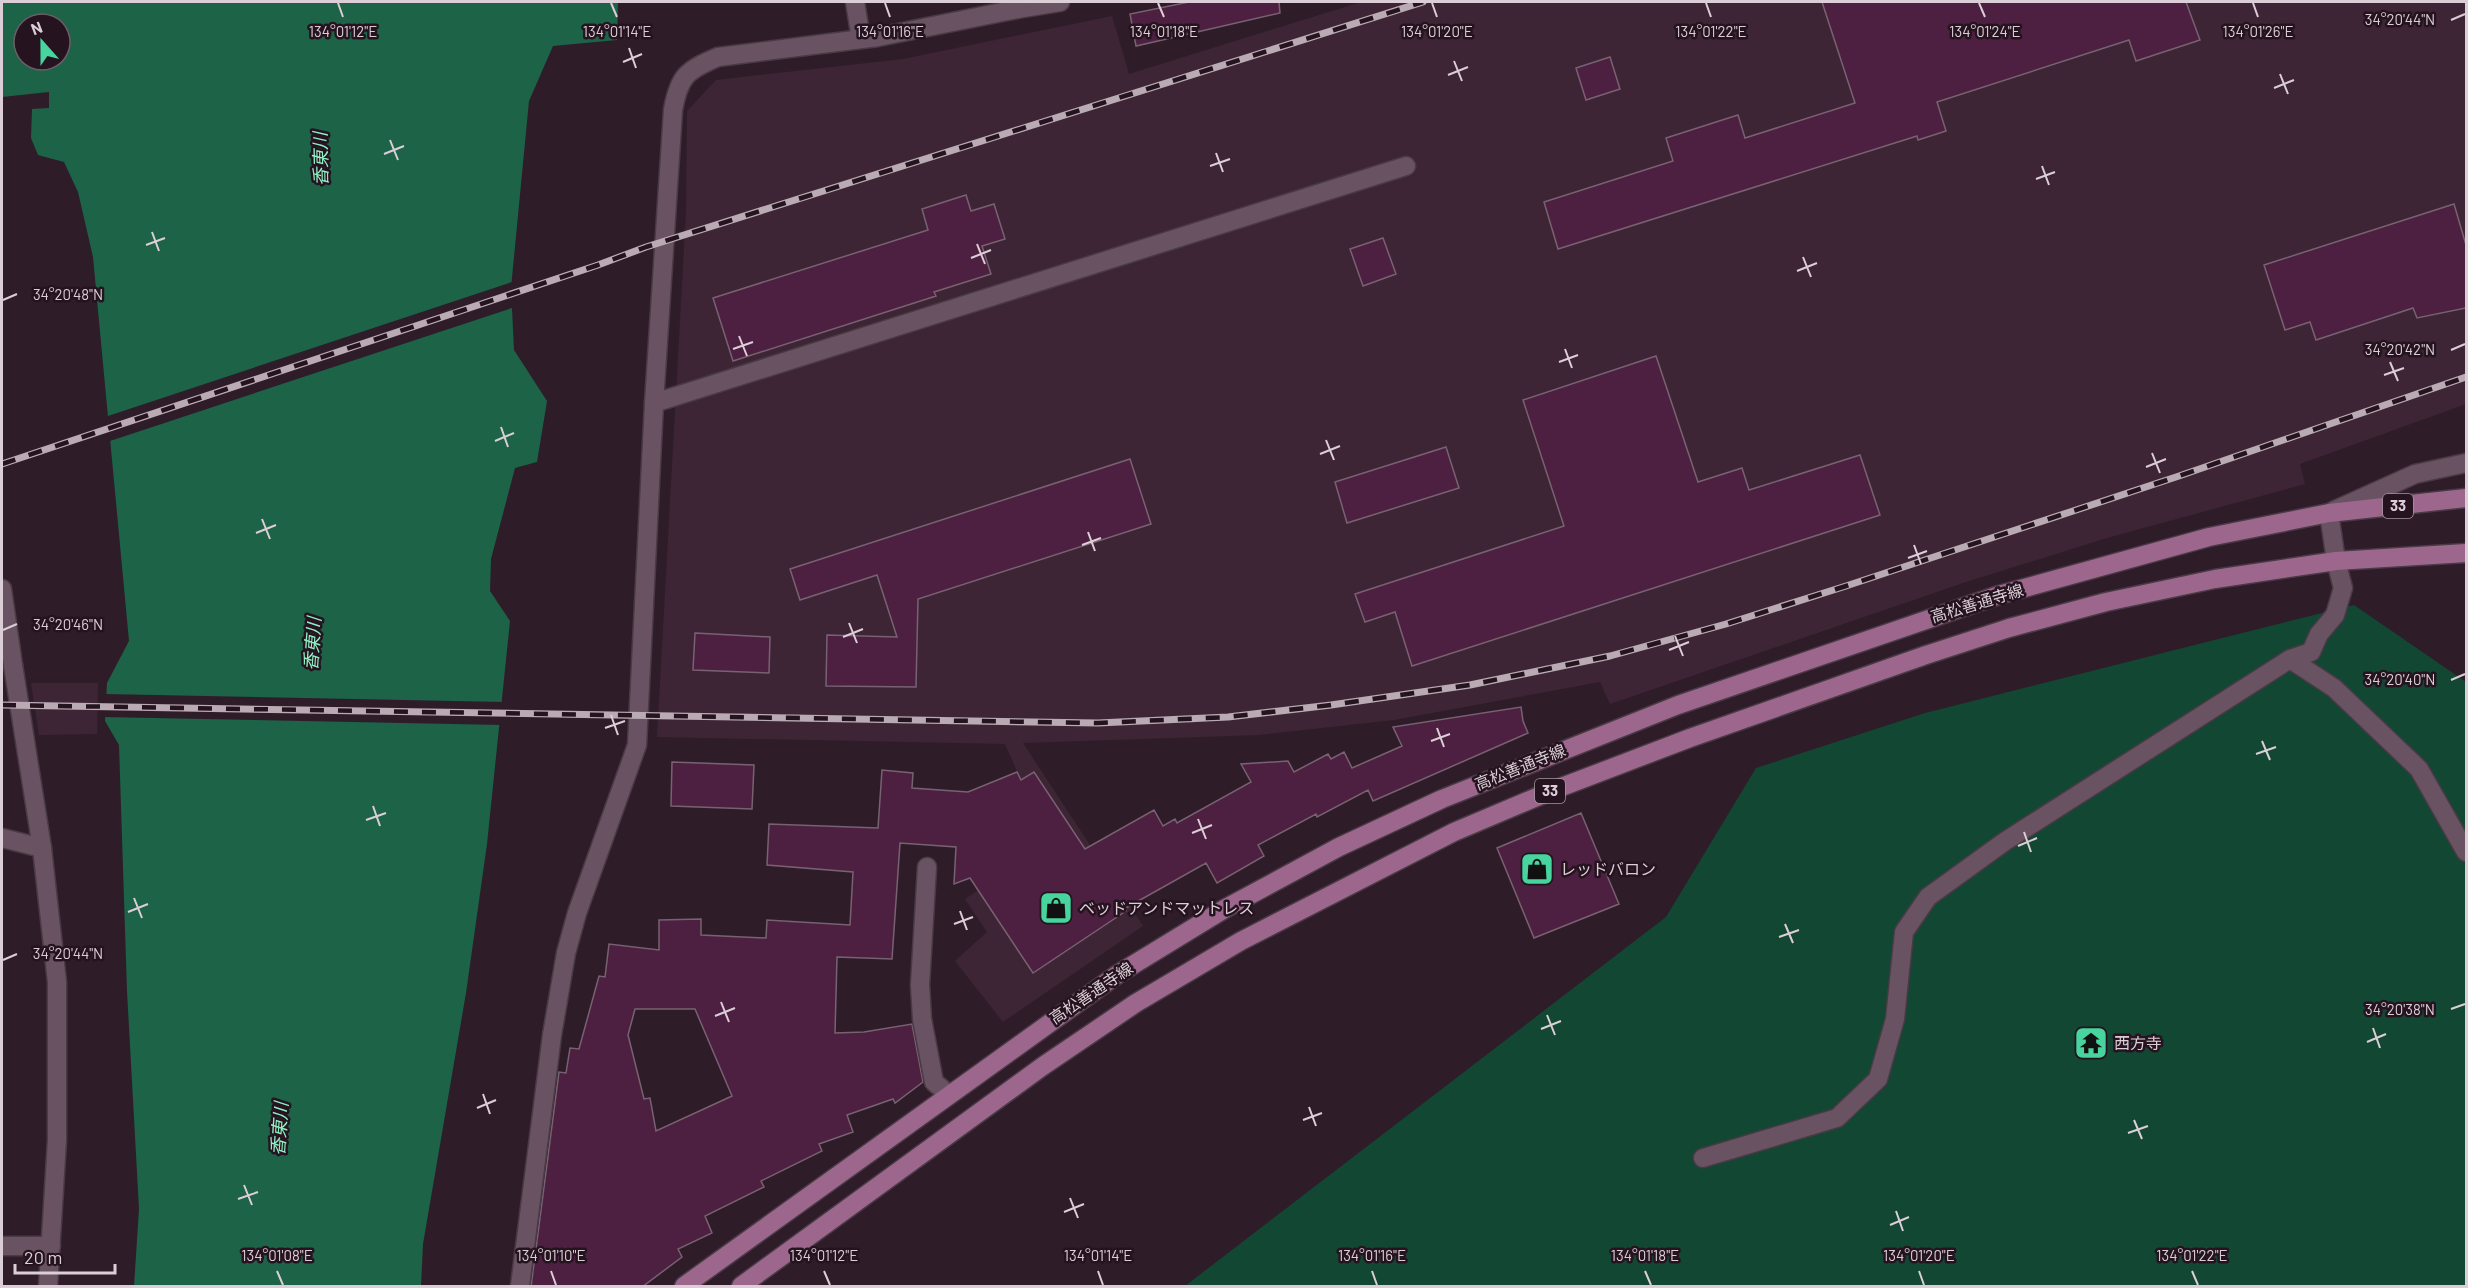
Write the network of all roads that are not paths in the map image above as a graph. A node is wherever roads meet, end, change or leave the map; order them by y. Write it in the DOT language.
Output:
graph roads {
  1 [pos="855,2"];
  2 [pos="1060,2"];
  3 [pos="861,39"];
  4 [pos="1407,166"];
  5 [pos="654,403"];
  6 [pos="2466,463"];
  7 [pos="2466,498"];
  8 [pos="2329,513"];
  9 [pos="2466,553"];
  10 [pos="2336,561"];
  11 [pos="2,589"];
  12 [pos="2290,659"];
  13 [pos="2,838"];
  14 [pos="42,848"];
  15 [pos="2466,852"];
  16 [pos="927,867"];
  17 [pos="948,1094"];
  18 [pos="1703,1158"];
  19 [pos="2,1246"];
  20 [pos="51,1246"];
  21 [pos="48,1287"];
  22 [pos="520,1287"];
  23 [pos="684,1287"];
  24 [pos="741,1287"];
  1 -- 3 [label="street"];
  2 -- 3 [label="street"];
  3 -- 5 [label="street"];
  4 -- 5 [label="street"];
  5 -- 22 [label="street"];
  6 -- 8 [label="street"];
  7 -- 8 [label="main road, 高松善通寺線 / 33"];
  8 -- 10 [label="street"];
  8 -- 17 [label="main road, 高松善通寺線 / 33"];
  9 -- 10 [label="main road, 高松善通寺線 / 33"];
  10 -- 12 [label="street"];
  10 -- 24 [label="main road, 高松善通寺線 / 33"];
  11 -- 14 [label="street"];
  12 -- 15 [label="street"];
  12 -- 18 [label="street"];
  13 -- 14 [label="street"];
  14 -- 20 [label="street"];
  16 -- 17 [label="street"];
  17 -- 23 [label="main road, 高松善通寺線 / 33"];
  19 -- 20 [label="street"];
  20 -- 21 [label="street"];
}
